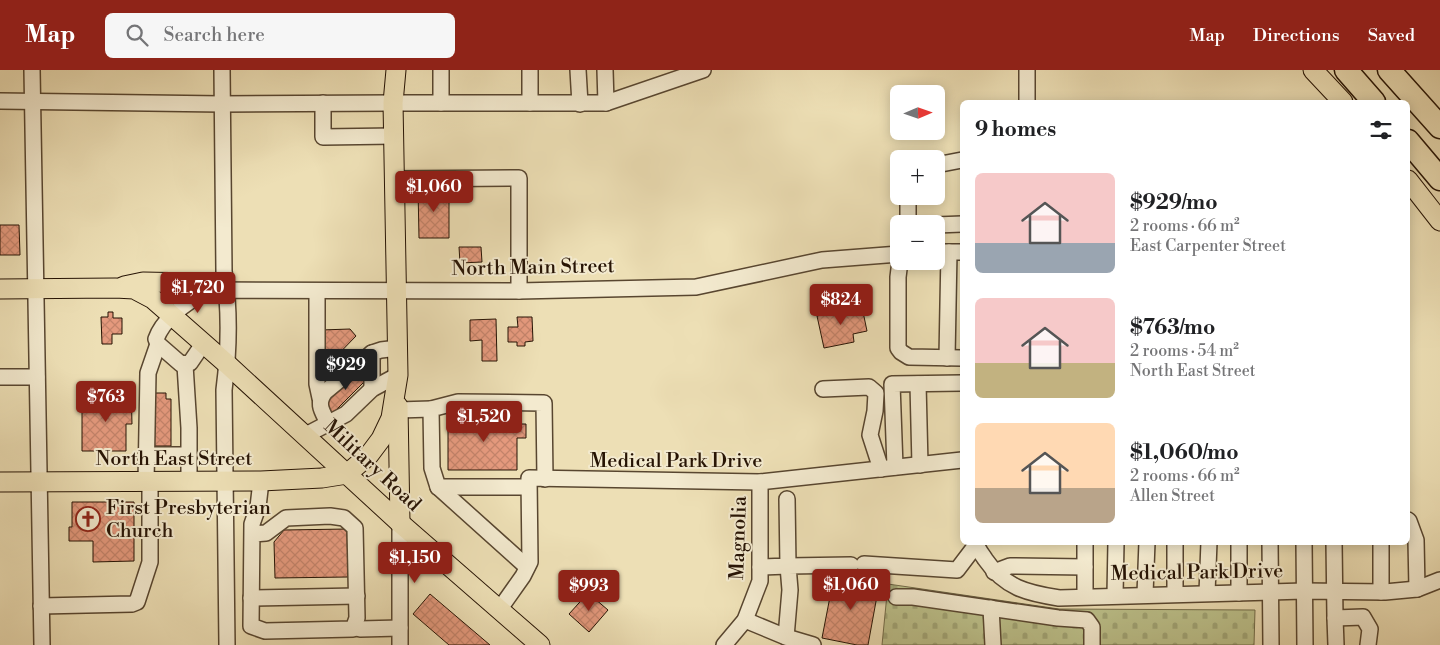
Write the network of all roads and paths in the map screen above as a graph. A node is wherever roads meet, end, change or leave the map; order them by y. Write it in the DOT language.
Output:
graph roads {
  1 [pos="32,70"];
  2 [pos="222,70"];
  3 [pos="396,70"];
  4 [pos="441,70"];
  5 [pos="530,70"];
  6 [pos="578,70"];
  7 [pos="605,70"];
  8 [pos="703,70"];
  9 [pos="1027,70"];
  10 [pos="1313,70"];
  11 [pos="1346,70"];
  12 [pos="1389,70"];
  13 [pos="1027,100"];
  14 [pos="1340,100"];
  15 [pos="1372,100"];
  16 [pos="0,101"];
  17 [pos="33,101"];
  18 [pos="393,102"];
  19 [pos="323,103"];
  20 [pos="441,103"];
  21 [pos="530,103"];
  22 [pos="606,103"];
  23 [pos="222,104"];
  24 [pos="580,104"];
  25 [pos="1440,128"];
  26 [pos="394,136"];
  27 [pos="1410,143"];
  28 [pos="960,160"];
  29 [pos="945,163"];
  30 [pos="1440,179"];
  31 [pos="395,180"];
  32 [pos="1410,183"];
  33 [pos="1440,221"];
  34 [pos="945,224"];
  35 [pos="960,224"];
  36 [pos="949,252"];
  37 [pos="890,255"];
  38 [pos="899,270"];
  39 [pos="115,288"];
  40 [pos="0,289"];
  41 [pos="36,289"];
  42 [pos="218,290"];
  43 [pos="317,291"];
  44 [pos="397,291"];
  45 [pos="519,291"];
  46 [pos="172,316"];
  47 [pos="158,344"];
  48 [pos="203,344"];
  49 [pos="398,348"];
  50 [pos="372,353"];
  51 [pos="955,358"];
  52 [pos="228,364"];
  53 [pos="185,365"];
  54 [pos="398,375"];
  55 [pos="0,377"];
  56 [pos="37,377"];
  57 [pos="960,383"];
  58 [pos="918,384"];
  59 [pos="823,389"];
  60 [pos="372,390"];
  61 [pos="320,398"];
  62 [pos="398,410"];
  63 [pos="431,410"];
  64 [pos="328,424"];
  65 [pos="306,435"];
  66 [pos="189,455"];
  67 [pos="147,456"];
  68 [pos="960,460"];
  69 [pos="920,465"];
  70 [pos="888,468"];
  71 [pos="348,474"];
  72 [pos="545,479"];
  73 [pos="225,481"];
  74 [pos="261,481"];
  75 [pos="0,482"];
  76 [pos="40,482"];
  77 [pos="148,482"];
  78 [pos="189,482"];
  79 [pos="760,482"];
  80 [pos="438,487"];
  81 [pos="528,487"];
  82 [pos="787,499"];
  83 [pos="400,523"];
  84 [pos="1410,524"];
  85 [pos="252,534"];
  86 [pos="975,545"];
  87 [pos="977,545"];
  88 [pos="1084,545"];
  89 [pos="1116,545"];
  90 [pos="1147,545"];
  91 [pos="1175,545"];
  92 [pos="1209,545"];
  93 [pos="1239,545"];
  94 [pos="1270,545"];
  95 [pos="1304,545"];
  96 [pos="1334,545"];
  97 [pos="1381,545"];
  98 [pos="788,566"];
  99 [pos="527,567"];
  100 [pos="760,567"];
  101 [pos="1085,567"];
  102 [pos="994,572"];
  103 [pos="1440,580"];
  104 [pos="1417,589"];
  105 [pos="1304,591"];
  106 [pos="1334,591"];
  107 [pos="1239,592"];
  108 [pos="1271,592"];
  109 [pos="1381,592"];
  110 [pos="1207,593"];
  111 [pos="1145,594"];
  112 [pos="1175,594"];
  113 [pos="1115,595"];
  114 [pos="357,596"];
  115 [pos="1085,596"];
  116 [pos="896,597"];
  117 [pos="251,598"];
  118 [pos="42,606"];
  119 [pos="991,608"];
  120 [pos="499,610"];
  121 [pos="1335,618"];
  122 [pos="745,620"];
  123 [pos="354,627"];
  124 [pos="400,628"];
  125 [pos="786,637"];
  126 [pos="733,642"];
  127 [pos="42,645"];
  128 [pos="227,645"];
  129 [pos="400,645"];
  130 [pos="540,645"];
  131 [pos="813,645"];
  132 [pos="993,645"];
  133 [pos="1092,645"];
  134 [pos="1271,645"];
  135 [pos="1305,645"];
  136 [pos="1336,645"];
  137 [pos="1368,645"];
  1 -- 17 [label="street"];
  2 -- 23 [label="street"];
  3 -- 18 [label="main road"];
  4 -- 20 [label="street"];
  5 -- 21 [label="street"];
  6 -- 24 [label="street"];
  7 -- 22 [label="street"];
  8 -- 22 [label="street"];
  9 -- 13 [label="street"];
  10 -- 14 [label="main road"];
  11 -- 15 [label="highway"];
  12 -- 25 [label="highway"];
  16 -- 17 [label="street"];
  17 -- 23 [label="street"];
  17 -- 41 [label="street"];
  18 -- 19 [label="street"];
  18 -- 20 [label="street"];
  18 -- 26 [label="main road"];
  19 -- 23 [label="street"];
  19 -- 26 [label="street"];
  20 -- 21 [label="street"];
  21 -- 24 [label="street"];
  22 -- 24 [label="street"];
  23 -- 42 [label="street"];
  26 -- 31 [label="main road"];
  27 -- 30 [label="highway"];
  28 -- 29 [label="street"];
  31 -- 44 [label="main road"];
  31 -- 45 [label="street"];
  32 -- 33 [label="main road"];
  34 -- 35 [label="street"];
  36 -- 51 [label="street"];
  37 -- 45 [label="street, North Main Street"];
  38 -- 51 [label="street"];
  39 -- 41 [label="main road, Military Road"];
  39 -- 42 [label="main road"];
  39 -- 46 [label="main road, Military Road"];
  40 -- 41 [label="main road"];
  41 -- 56 [label="street"];
  42 -- 43 [label="street, North Main Street"];
  42 -- 46 [label="street"];
  42 -- 52 [label="street"];
  43 -- 44 [label="street, North Main Street"];
  43 -- 61 [label="street"];
  44 -- 45 [label="street, North Main Street"];
  44 -- 49 [label="main road"];
  46 -- 47 [label="street"];
  46 -- 48 [label="main road, Military Road"];
  47 -- 53 [label="street"];
  47 -- 67 [label="street"];
  48 -- 52 [label="main road, Military Road"];
  48 -- 53 [label="street"];
  49 -- 50 [label="street"];
  49 -- 54 [label="main road"];
  50 -- 60 [label="street"];
  50 -- 61 [label="street"];
  52 -- 65 [label="main road, Military Road"];
  52 -- 73 [label="street"];
  53 -- 66 [label="street"];
  54 -- 60 [label="street"];
  54 -- 62 [label="main road"];
  54 -- 71 [label="main road"];
  55 -- 56 [label="street"];
  56 -- 76 [label="street"];
  57 -- 58 [label="street"];
  58 -- 69 [label="street"];
  58 -- 70 [label="street"];
  59 -- 70 [label="street"];
  60 -- 64 [label="street"];
  61 -- 64 [label="street"];
  62 -- 63 [label="street"];
  62 -- 83 [label="main road"];
  63 -- 72 [label="street"];
  63 -- 80 [label="street"];
  64 -- 65 [label="street"];
  65 -- 71 [label="main road, Military Road"];
  66 -- 67 [label="street"];
  66 -- 78 [label="street"];
  67 -- 77 [label="street"];
  68 -- 69 [label="street, Medical Park Drive"];
  69 -- 70 [label="street, Medical Park Drive"];
  70 -- 79 [label="street, Medical Park Drive"];
  71 -- 74 [label="main road, North East Street"];
  71 -- 83 [label="main road, Military Road"];
  72 -- 79 [label="street, Medical Park Drive"];
  72 -- 81 [label="street, Medical Park Drive"];
  73 -- 74 [label="main road, North East Street"];
  73 -- 78 [label="main road, North East Street"];
  73 -- 128 [label="street"];
  74 -- 85 [label="street"];
  75 -- 76 [label="main road, North East Street"];
  76 -- 77 [label="main road, North East Street"];
  76 -- 118 [label="street"];
  77 -- 78 [label="main road, North East Street"];
  77 -- 118 [label="street"];
  79 -- 100 [label="street, Magnolia"];
  80 -- 81 [label="street"];
  80 -- 99 [label="street"];
  81 -- 99 [label="street"];
  82 -- 98 [label="street"];
  83 -- 120 [label="main road, Military Road"];
  83 -- 124 [label="street"];
  84 -- 104 [label="street"];
  85 -- 114 [label="street"];
  85 -- 117 [label="street"];
  86 -- 98 [label="street"];
  87 -- 102 [label="street, Medical Park Drive"];
  88 -- 101 [label="street"];
  89 -- 113 [label="street"];
  90 -- 111 [label="street"];
  91 -- 112 [label="street"];
  92 -- 110 [label="street"];
  93 -- 107 [label="street"];
  94 -- 108 [label="street"];
  95 -- 105 [label="street"];
  96 -- 106 [label="street"];
  97 -- 109 [label="street"];
  98 -- 100 [label="street"];
  98 -- 125 [label="street"];
  99 -- 120 [label="street"];
  100 -- 122 [label="street, Magnolia"];
  101 -- 102 [label="street"];
  101 -- 115 [label="street"];
  102 -- 115 [label="street, Medical Park Drive"];
  103 -- 104 [label="street, Medical Park Drive"];
  104 -- 109 [label="street, Medical Park Drive"];
  105 -- 106 [label="street, Medical Park Drive"];
  105 -- 108 [label="street, Medical Park Drive"];
  105 -- 135 [label="street"];
  106 -- 109 [label="street, Medical Park Drive"];
  106 -- 121 [label="street"];
  107 -- 108 [label="street, Medical Park Drive"];
  107 -- 110 [label="street, Medical Park Drive"];
  108 -- 134 [label="street"];
  110 -- 112 [label="street, Medical Park Drive"];
  111 -- 112 [label="street, Medical Park Drive"];
  111 -- 113 [label="street, Medical Park Drive"];
  113 -- 115 [label="street, Medical Park Drive"];
  114 -- 117 [label="street"];
  114 -- 123 [label="street"];
  116 -- 119 [label="street"];
  117 -- 123 [label="street"];
  118 -- 127 [label="street"];
  119 -- 132 [label="street"];
  119 -- 133 [label="street"];
  120 -- 130 [label="main road, Military Road"];
  121 -- 136 [label="street"];
  121 -- 137 [label="street"];
  122 -- 125 [label="street"];
  122 -- 126 [label="street, Magnolia"];
  123 -- 124 [label="street"];
  124 -- 129 [label="street"];
  125 -- 131 [label="street"];
}
